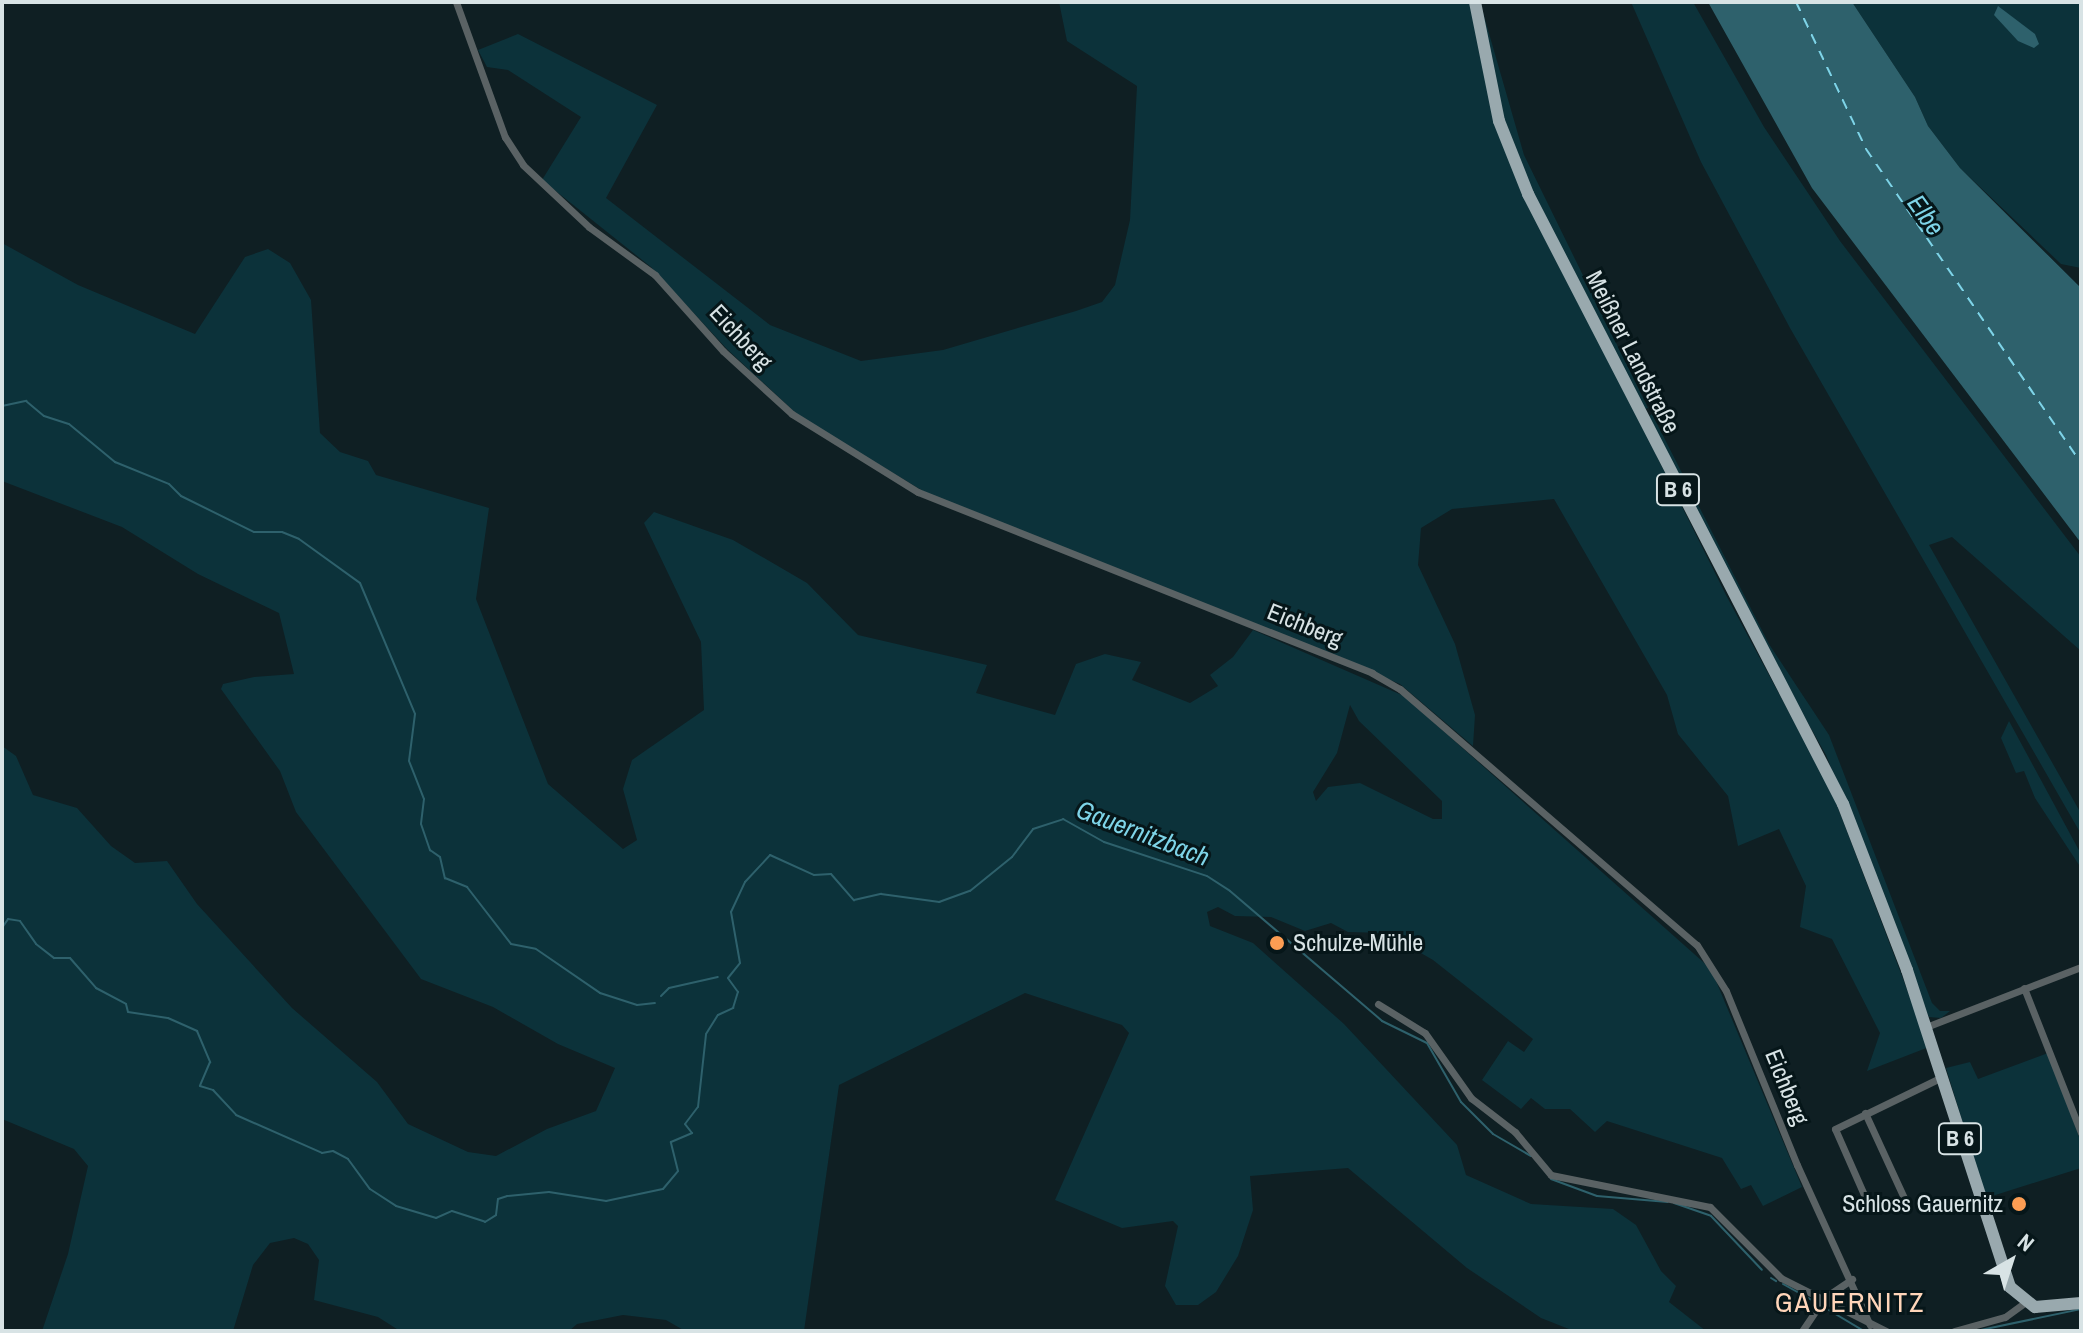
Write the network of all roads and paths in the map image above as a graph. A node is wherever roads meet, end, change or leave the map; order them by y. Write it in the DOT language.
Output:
graph roads {
  1 [pos="456,2"];
  2 [pos="1475,2"];
  3 [pos="2081,967"];
  4 [pos="2024,988"];
  5 [pos="1378,1004"];
  6 [pos="1926,1027"];
  7 [pos="1942,1077"];
  8 [pos="1865,1113"];
  9 [pos="2081,1133"];
  10 [pos="1905,1200"];
  11 [pos="1869,1206"];
  12 [pos="1852,1279"];
  13 [pos="1821,1302"];
  14 [pos="2024,1303"];
  15 [pos="2081,1303"];
  16 [pos="1870,1325"];
  17 [pos="1802,1331"];
  18 [pos="1886,1331"];
  19 [pos="1954,1331"];
  1 -- 12 [label="street, Eichberg"];
  2 -- 6 [label="main road, Meißner Landstraße / B 6"];
  3 -- 4 [label="street"];
  4 -- 6 [label="street"];
  4 -- 9 [label="street"];
  5 -- 13 [label="street"];
  6 -- 7 [label="main road, B 6"];
  7 -- 8 [label="street"];
  7 -- 14 [label="main road, B 6"];
  8 -- 10 [label="street"];
  8 -- 11 [label="street"];
  12 -- 13 [label="street"];
  12 -- 16 [label="street, Eichberg"];
  13 -- 16 [label="street"];
  13 -- 17 [label="street"];
  14 -- 15 [label="main road"];
  14 -- 19 [label="street"];
  16 -- 18 [label="street"];
}
